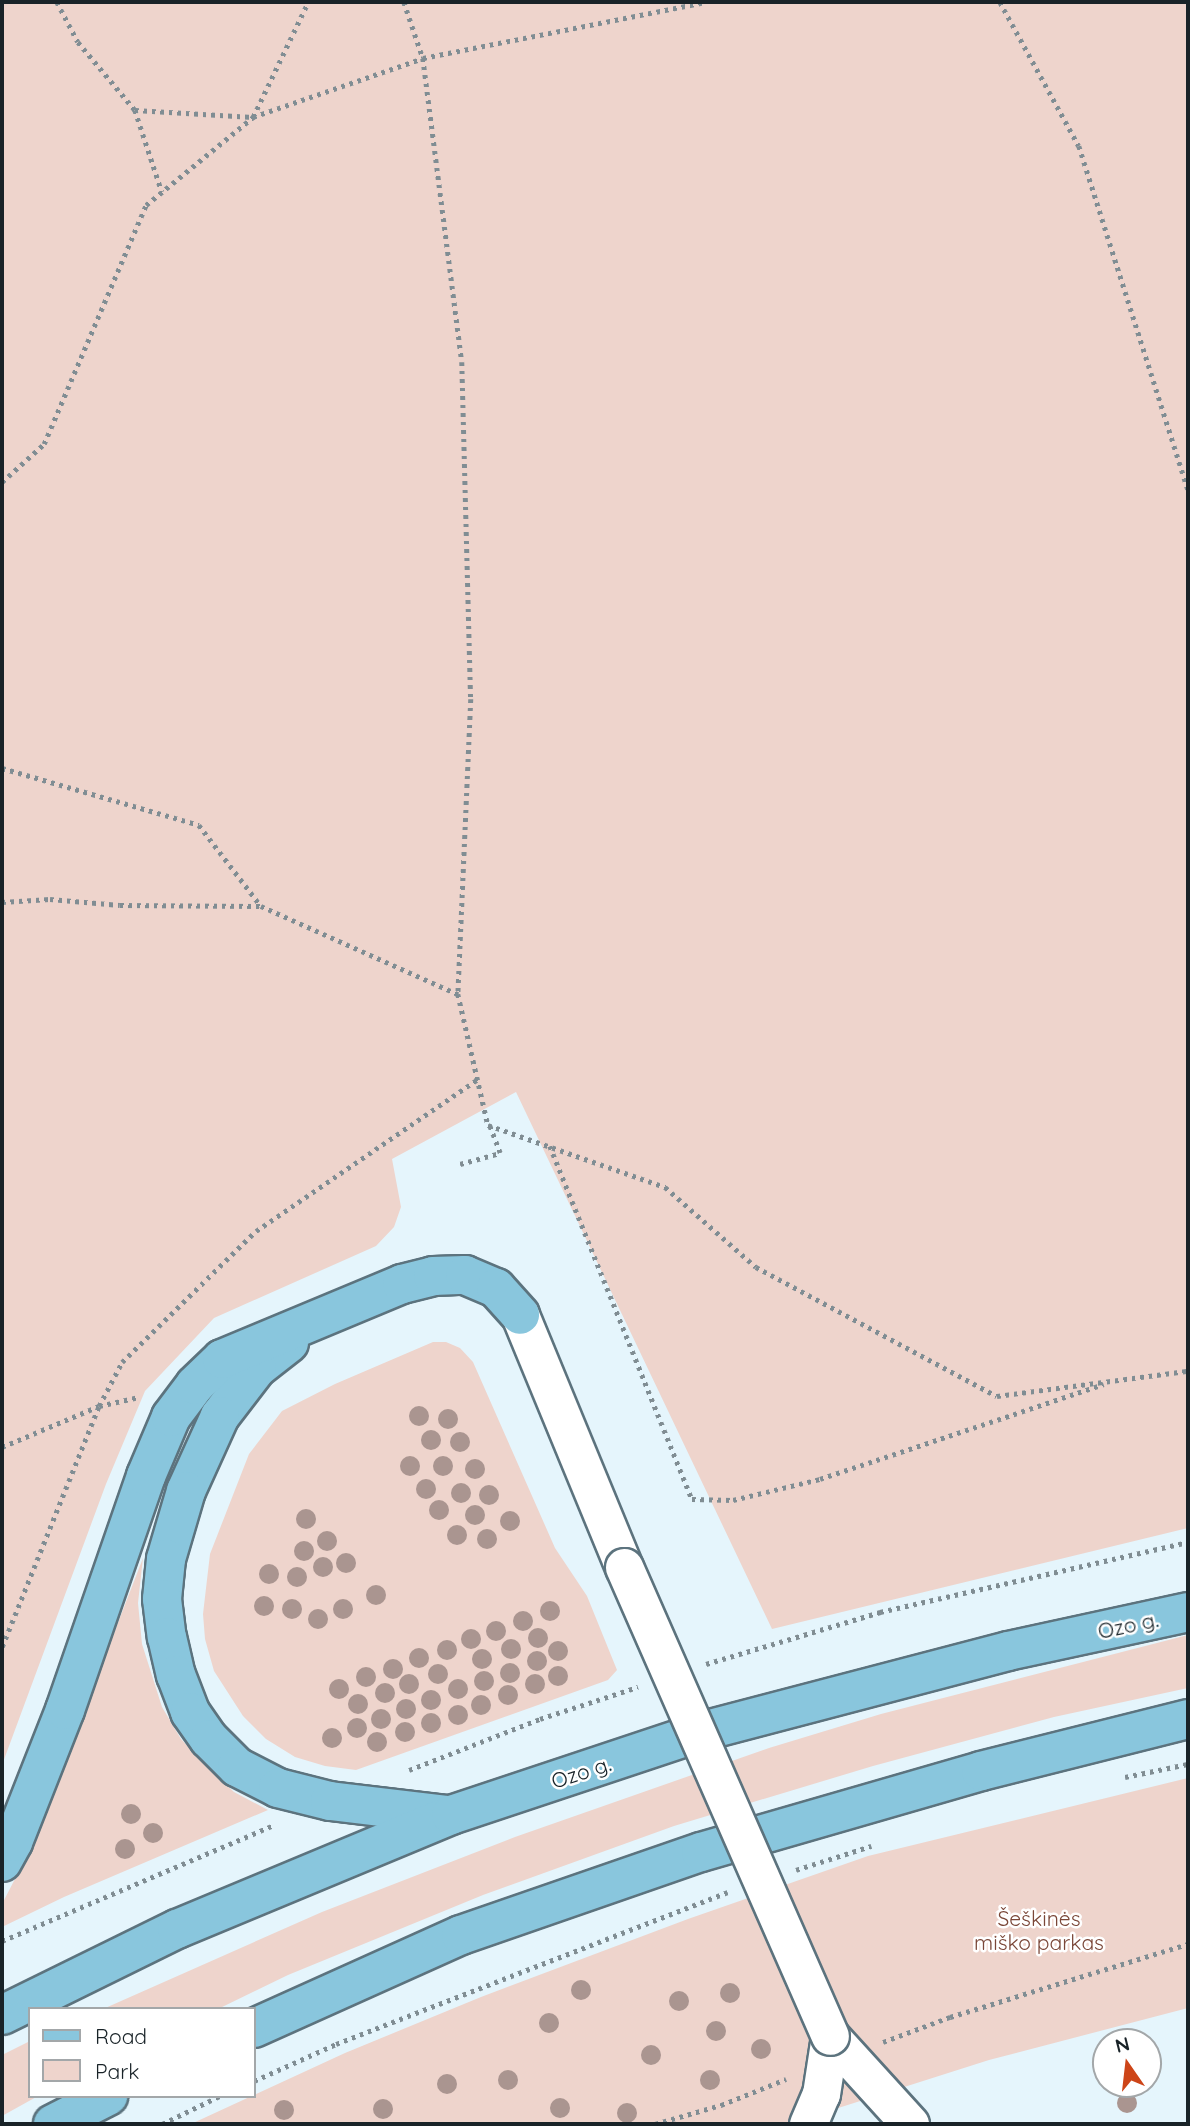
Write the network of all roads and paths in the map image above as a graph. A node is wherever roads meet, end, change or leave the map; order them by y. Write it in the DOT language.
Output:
graph roads {
  1 [pos="57,2"];
  2 [pos="308,2"];
  3 [pos="404,2"];
  4 [pos="706,2"];
  5 [pos="1000,2"];
  6 [pos="423,58"];
  7 [pos="135,110"];
  8 [pos="253,117"];
  9 [pos="162,192"];
  10 [pos="2,482"];
  11 [pos="1188,489"];
  12 [pos="2,768"];
  13 [pos="2,902"];
  14 [pos="261,906"];
  15 [pos="458,994"];
  16 [pos="488,1125"];
  17 [pos="550,1146"];
  18 [pos="460,1164"];
  19 [pos="520,1315"];
  20 [pos="317,1321"];
  21 [pos="1188,1371"];
  22 [pos="1115,1381"];
  23 [pos="195,1385"];
  24 [pos="2,1447"];
  25 [pos="1188,1542"];
  26 [pos="1188,1612"];
  27 [pos="696,1667"];
  28 [pos="644,1684"];
  29 [pos="1188,1719"];
  30 [pos="1188,1764"];
  31 [pos="404,1772"];
  32 [pos="1124,1778"];
  33 [pos="330,1801"];
  34 [pos="451,1815"];
  35 [pos="879,1843"];
  36 [pos="2,1862"];
  37 [pos="792,1871"];
  38 [pos="731,1890"];
  39 [pos="2,1941"];
  40 [pos="1188,1944"];
  41 [pos="2,2015"];
  42 [pos="256,2027"];
  43 [pos="838,2046"];
  44 [pos="787,2079"];
  45 [pos="256,2080"];
  46 [pos="104,2098"];
  47 [pos="216,2098"];
  48 [pos="53,2124"];
  49 [pos="162,2124"];
  50 [pos="655,2124"];
  51 [pos="808,2124"];
  52 [pos="905,2124"];
  1 -- 7 [label="path"];
  2 -- 8 [label="path"];
  3 -- 6 [label="path"];
  4 -- 6 [label="path"];
  5 -- 11 [label="path"];
  6 -- 8 [label="path"];
  6 -- 15 [label="path"];
  7 -- 8 [label="path"];
  7 -- 9 [label="path"];
  8 -- 9 [label="path"];
  9 -- 10 [label="path"];
  12 -- 14 [label="path"];
  13 -- 14 [label="path"];
  14 -- 15 [label="path"];
  15 -- 16 [label="path"];
  16 -- 17 [label="path"];
  16 -- 18 [label="path"];
  17 -- 22 [label="path"];
  17 -- 22 [label="path"];
  19 -- 20 [label="main road"];
  19 -- 43 [label="street, bridge"];
  20 -- 23 [label="main road"];
  20 -- 33 [label="main road"];
  21 -- 22 [label="path"];
  23 -- 24 [label="path"];
  23 -- 36 [label="main road"];
  25 -- 27 [label="path"];
  26 -- 34 [label="main road, Ozo g."];
  28 -- 31 [label="path"];
  29 -- 42 [label="main road"];
  30 -- 32 [label="path"];
  33 -- 34 [label="main road"];
  33 -- 39 [label="path"];
  34 -- 41 [label="main road, Ozo g."];
  35 -- 37 [label="path"];
  38 -- 45 [label="path"];
  40 -- 43 [label="path"];
  43 -- 51 [label="street"];
  43 -- 52 [label="street"];
  44 -- 50 [label="path"];
  46 -- 48 [label="main road"];
  47 -- 49 [label="path"];
}
